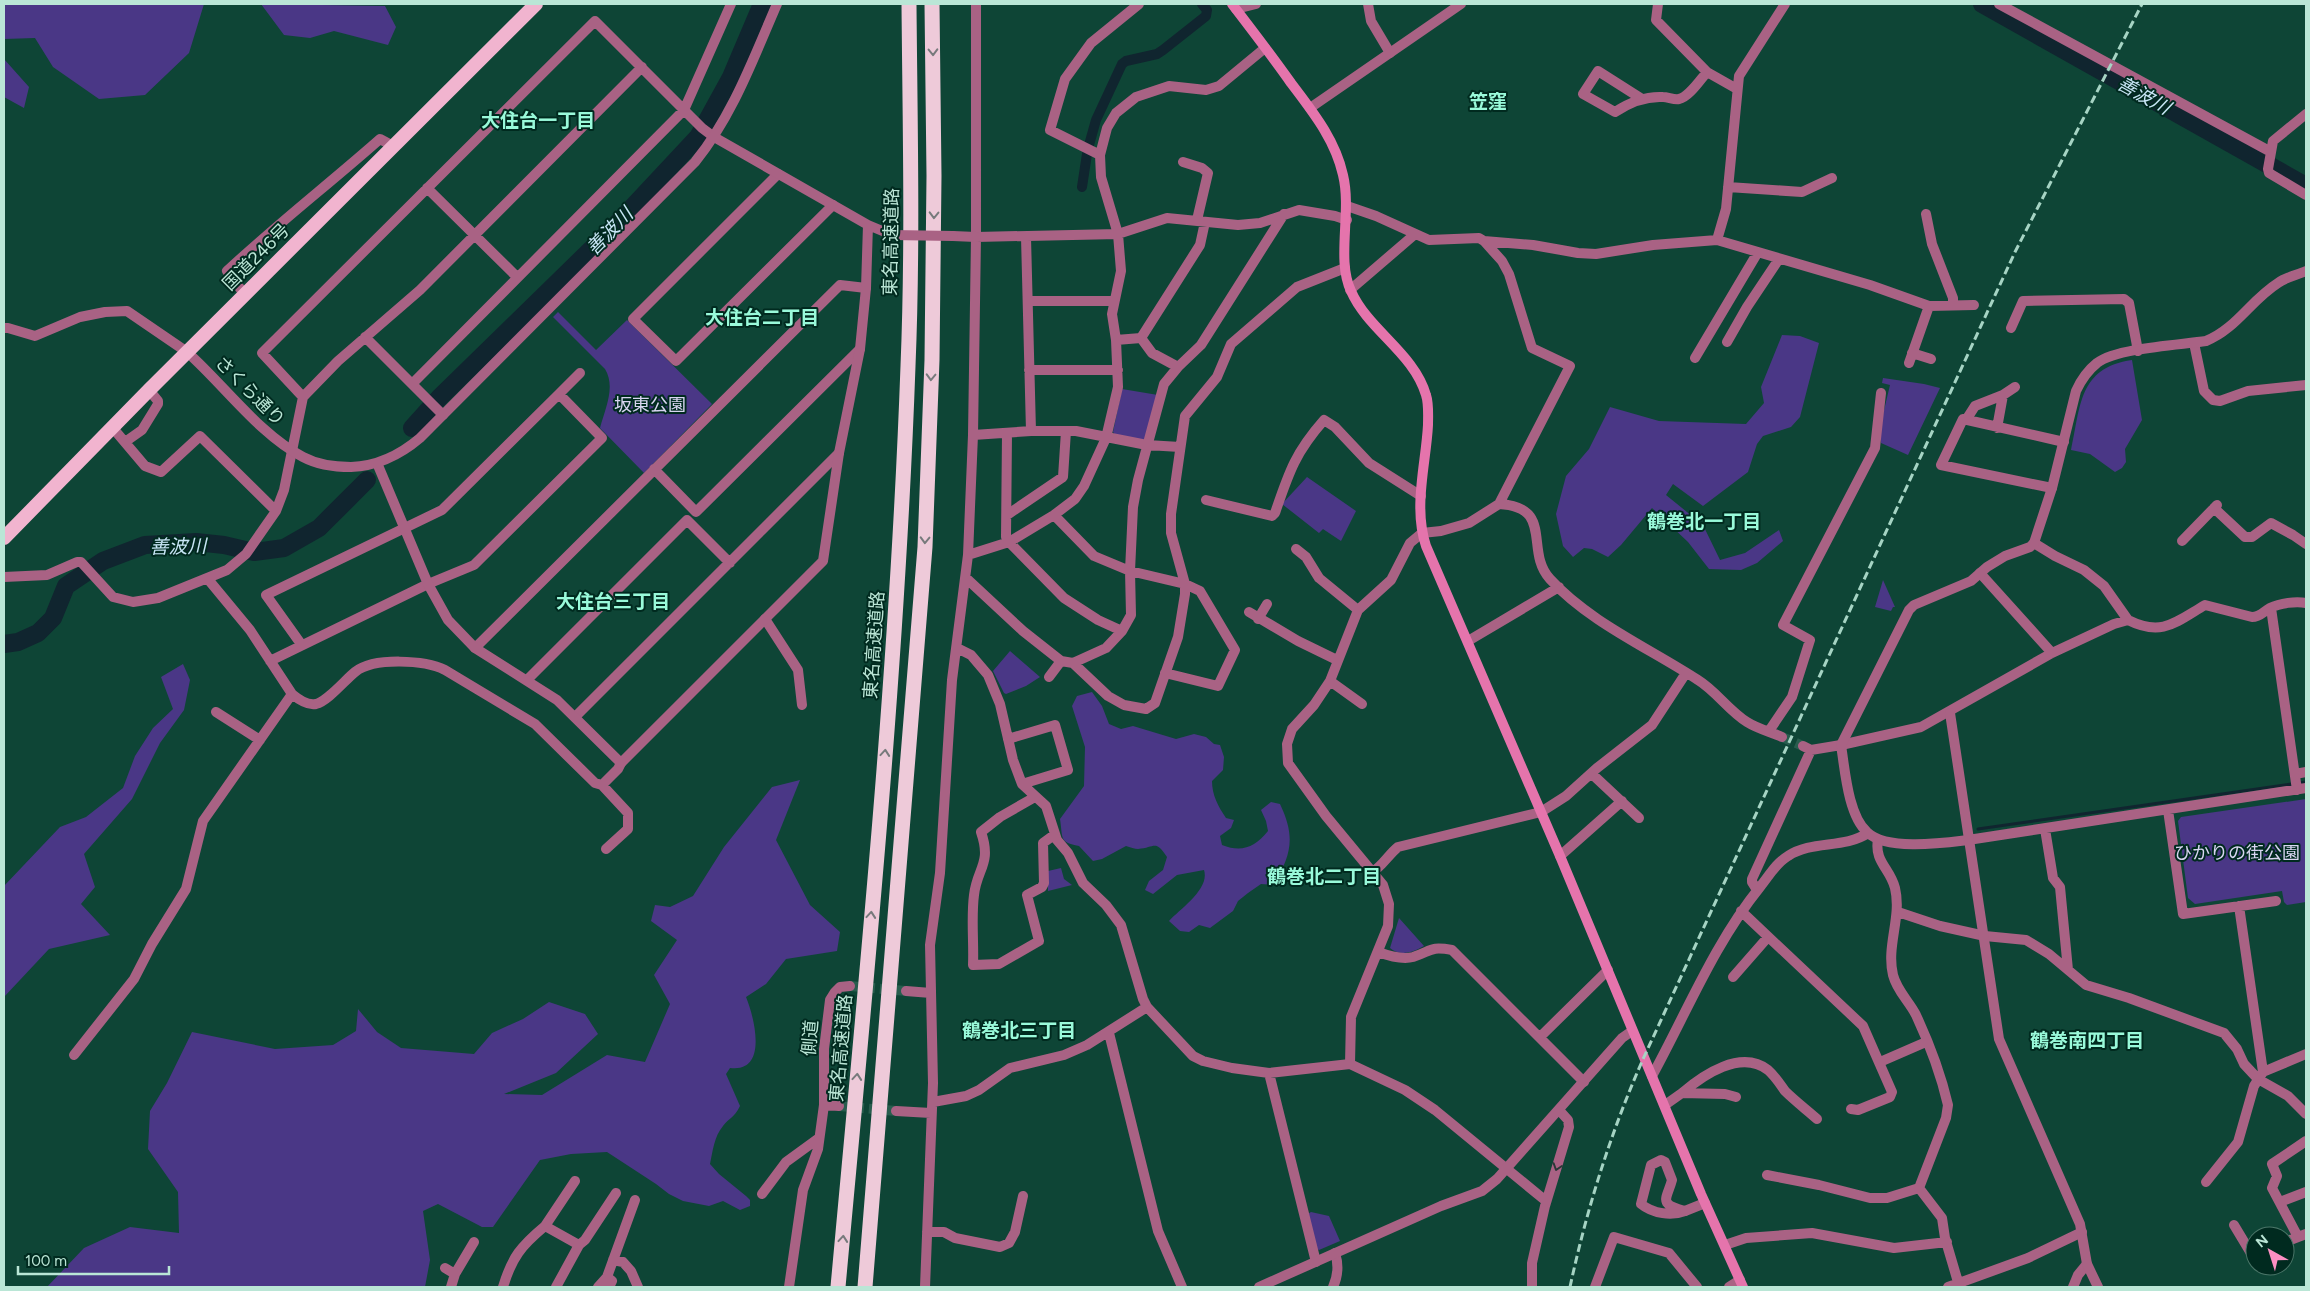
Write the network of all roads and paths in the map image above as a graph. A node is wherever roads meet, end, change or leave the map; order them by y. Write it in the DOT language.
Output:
graph roads {
  1 [pos="536,4"];
  2 [pos="731,4"];
  3 [pos="777,4"];
  4 [pos="909,4"];
  5 [pos="932,4"];
  6 [pos="976,4"];
  7 [pos="1139,4"];
  8 [pos="1256,4"];
  9 [pos="1359,4"];
  10 [pos="1368,4"];
  11 [pos="1461,4"];
  12 [pos="1658,4"];
  13 [pos="1785,4"];
  14 [pos="1999,4"];
  15 [pos="1234,6"];
  16 [pos="1370,16"];
  17 [pos="1265,48"];
  18 [pos="1390,54"];
  19 [pos="642,67"];
  20 [pos="1707,72"];
  21 [pos="1737,88"];
  22 [pos="1642,99"];
  23 [pos="1310,108"];
  24 [pos="684,110"];
  25 [pos="2306,114"];
  26 [pos="714,137"];
  27 [pos="393,146"];
  28 [pos="2270,154"];
  29 [pos="1100,155"];
  30 [pos="1183,162"];
  31 [pos="778,174"];
  32 [pos="337,177"];
  33 [pos="1832,178"];
  34 [pos="1728,187"];
  35 [pos="427,188"];
  36 [pos="348,191"];
  37 [pos="2306,195"];
  38 [pos="833,205"];
  39 [pos="1348,206"];
  40 [pos="1284,214"];
  41 [pos="1926,214"];
  42 [pos="1347,220"];
  43 [pos="1201,221"];
  44 [pos="868,225"];
  45 [pos="1118,234"];
  46 [pos="474,235"];
  47 [pos="1414,235"];
  48 [pos="976,237"];
  49 [pos="1026,237"];
  50 [pos="1717,240"];
  51 [pos="1484,241"];
  52 [pos="1758,252"];
  53 [pos="1779,259"];
  54 [pos="1345,268"];
  55 [pos="2306,272"];
  56 [pos="517,277"];
  57 [pos="866,288"];
  58 [pos="1350,290"];
  59 [pos="245,295"];
  60 [pos="1028,301"];
  61 [pos="1113,301"];
  62 [pos="1953,304"];
  63 [pos="1974,305"];
  64 [pos="1929,306"];
  65 [pos="4,328"];
  66 [pos="2011,328"];
  67 [pos="365,337"];
  68 [pos="1141,338"];
  69 [pos="1116,340"];
  70 [pos="1727,342"];
  71 [pos="2194,343"];
  72 [pos="860,349"];
  73 [pos="2138,351"];
  74 [pos="187,352"];
  75 [pos="1696,358"];
  76 [pos="1931,359"];
  77 [pos="1178,367"];
  78 [pos="1029,370"];
  79 [pos="1118,370"];
  80 [pos="580,373"];
  81 [pos="412,384"];
  82 [pos="2306,385"];
  83 [pos="2015,387"];
  84 [pos="149,390"];
  85 [pos="1881,393"];
  86 [pos="559,394"];
  87 [pos="2003,394"];
  88 [pos="303,397"];
  89 [pos="443,415"];
  90 [pos="1966,420"];
  91 [pos="112,427"];
  92 [pos="1997,428"];
  93 [pos="1031,431"];
  94 [pos="1066,431"];
  95 [pos="1007,434"];
  96 [pos="973,435"];
  97 [pos="1106,438"];
  98 [pos="125,442"];
  99 [pos="2064,442"];
  100 [pos="1147,445"];
  101 [pos="1180,447"];
  102 [pos="292,451"];
  103 [pos="839,453"];
  104 [pos="378,463"];
  105 [pos="654,469"];
  106 [pos="2052,488"];
  107 [pos="1421,496"];
  108 [pos="1206,500"];
  109 [pos="1499,504"];
  110 [pos="276,511"];
  111 [pos="1054,515"];
  112 [pos="1007,516"];
  113 [pos="404,528"];
  114 [pos="1422,533"];
  115 [pos="4,538"];
  116 [pos="2182,541"];
  117 [pos="1009,542"];
  118 [pos="2034,543"];
  119 [pos="2306,544"];
  120 [pos="1296,549"];
  121 [pos="968,554"];
  122 [pos="730,563"];
  123 [pos="1130,571"];
  124 [pos="1980,572"];
  125 [pos="4,577"];
  126 [pos="207,578"];
  127 [pos="966,578"];
  128 [pos="428,584"];
  129 [pos="1185,584"];
  130 [pos="1559,588"];
  131 [pos="1267,604"];
  132 [pos="2306,604"];
  133 [pos="2271,608"];
  134 [pos="1358,610"];
  135 [pos="1249,612"];
  136 [pos="1258,618"];
  137 [pos="765,619"];
  138 [pos="2128,620"];
  139 [pos="1122,631"];
  140 [pos="1468,641"];
  141 [pos="301,644"];
  142 [pos="475,648"];
  143 [pos="957,648"];
  144 [pos="2052,653"];
  145 [pos="1338,660"];
  146 [pos="270,661"];
  147 [pos="1061,661"];
  148 [pos="1073,662"];
  149 [pos="1166,673"];
  150 [pos="1686,673"];
  151 [pos="1049,677"];
  152 [pos="527,680"];
  153 [pos="1330,681"];
  154 [pos="292,694"];
  155 [pos="1362,704"];
  156 [pos="802,705"];
  157 [pos="216,712"];
  158 [pos="1950,712"];
  159 [pos="576,717"];
  160 [pos="1769,731"];
  161 [pos="1782,737"];
  162 [pos="1008,739"];
  163 [pos="260,740"];
  164 [pos="1841,745"];
  165 [pos="621,763"];
  166 [pos="2306,772"];
  167 [pos="1592,774"];
  168 [pos="2295,774"];
  169 [pos="1022,784"];
  170 [pos="602,785"];
  171 [pos="2302,789"];
  172 [pos="1035,797"];
  173 [pos="1622,801"];
  174 [pos="2168,810"];
  175 [pos="1541,812"];
  176 [pos="1640,818"];
  177 [pos="2045,829"];
  178 [pos="1868,833"];
  179 [pos="1054,835"];
  180 [pos="1878,839"];
  181 [pos="1968,840"];
  182 [pos="606,849"];
  183 [pos="1560,856"];
  184 [pos="1372,872"];
  185 [pos="1757,890"];
  186 [pos="2276,901"];
  187 [pos="2239,906"];
  188 [pos="1741,911"];
  189 [pos="1898,912"];
  190 [pos="1985,936"];
  191 [pos="1768,937"];
  192 [pos="1378,952"];
  193 [pos="1608,970"];
  194 [pos="2068,970"];
  195 [pos="1733,977"];
  196 [pos="850,986"];
  197 [pos="906,991"];
  198 [pos="931,993"];
  199 [pos="1147,1007"];
  200 [pos="1632,1031"];
  201 [pos="1108,1032"];
  202 [pos="1540,1037"];
  203 [pos="1926,1042"];
  204 [pos="2306,1054"];
  205 [pos="74,1055"];
  206 [pos="1880,1062"];
  207 [pos="1350,1064"];
  208 [pos="1269,1073"];
  209 [pos="2260,1075"];
  210 [pos="1652,1076"];
  211 [pos="1584,1082"];
  212 [pos="1682,1093"];
  213 [pos="1736,1097"];
  214 [pos="932,1102"];
  215 [pos="824,1105"];
  216 [pos="1666,1105"];
  217 [pos="838,1106"];
  218 [pos="1852,1109"];
  219 [pos="1559,1110"];
  220 [pos="896,1111"];
  221 [pos="931,1113"];
  222 [pos="2306,1114"];
  223 [pos="1817,1119"];
  224 [pos="819,1138"];
  225 [pos="2306,1141"];
  226 [pos="1506,1169"];
  227 [pos="1767,1175"];
  228 [pos="575,1181"];
  229 [pos="2206,1182"];
  230 [pos="1919,1188"];
  231 [pos="2306,1192"];
  232 [pos="616,1193"];
  233 [pos="762,1194"];
  234 [pos="1023,1196"];
  235 [pos="1666,1199"];
  236 [pos="636,1200"];
  237 [pos="1546,1201"];
  238 [pos="2280,1202"];
  239 [pos="1705,1203"];
  240 [pos="1657,1211"];
  241 [pos="1685,1211"];
  242 [pos="2234,1225"];
  243 [pos="545,1226"];
  244 [pos="927,1232"];
  245 [pos="2082,1232"];
  246 [pos="2302,1235"];
  247 [pos="474,1242"];
  248 [pos="1947,1242"];
  249 [pos="2245,1243"];
  250 [pos="580,1245"];
  251 [pos="1724,1245"];
  252 [pos="1335,1253"];
  253 [pos="613,1260"];
  254 [pos="1316,1262"];
  255 [pos="2087,1264"];
  256 [pos="449,1276"];
  257 [pos="608,1282"];
  258 [pos="1958,1282"];
  259 [pos="1742,1284"];
  260 [pos="503,1287"];
  261 [pos="556,1287"];
  262 [pos="598,1287"];
  263 [pos="638,1287"];
  264 [pos="789,1287"];
  265 [pos="838,1287"];
  266 [pos="865,1287"];
  267 [pos="925,1287"];
  268 [pos="1182,1287"];
  269 [pos="1259,1287"];
  270 [pos="1333,1287"];
  271 [pos="1532,1287"];
  272 [pos="1595,1287"];
  273 [pos="1697,1287"];
  274 [pos="1729,1287"];
  275 [pos="1948,1287"];
  276 [pos="2073,1287"];
  277 [pos="2098,1287"];
  1 -- 27 [label="highway, 国道246号"];
  2 -- 24 [label="street"];
  3 -- 26 [label="street, さくら通り"];
  265 -- 4 [label="highway, 東名高速道路, one-way"];
  5 -- 266 [label="highway, one-way"];
  6 -- 48 [label="street"];
  7 -- 29 [label="street"];
  8 -- 15 [label="street"];
  9 -- 16 [label="street"];
  10 -- 16 [label="street"];
  11 -- 18 [label="street"];
  12 -- 20 [label="street"];
  13 -- 21 [label="street"];
  14 -- 28 [label="street"];
  15 -- 17 [label="main road"];
  16 -- 18 [label="street"];
  17 -- 23 [label="main road"];
  17 -- 29 [label="street"];
  18 -- 23 [label="street"];
  19 -- 24 [label="street"];
  19 -- 35 [label="street"];
  19 -- 46 [label="street"];
  20 -- 21 [label="street"];
  20 -- 22 [label="street"];
  21 -- 34 [label="street"];
  22 -- 22 [label="street"];
  23 -- 39 [label="main road"];
  24 -- 26 [label="street"];
  24 -- 56 [label="street"];
  25 -- 28 [label="street"];
  26 -- 31 [label="street"];
  26 -- 89 [label="street, さくら通り"];
  27 -- 32 [label="street"];
  27 -- 36 [label="highway, 国道246号"];
  28 -- 37 [label="street"];
  29 -- 45 [label="street"];
  30 -- 43 [label="street"];
  31 -- 38 [label="street"];
  31 -- 38 [label="street"];
  32 -- 36 [label="street"];
  32 -- 59 [label="street"];
  33 -- 34 [label="street"];
  34 -- 50 [label="street"];
  35 -- 46 [label="street"];
  35 -- 88 [label="street"];
  36 -- 59 [label="highway, 国道246号"];
  38 -- 44 [label="street"];
  39 -- 42 [label="main road"];
  39 -- 47 [label="street"];
  40 -- 42 [label="street"];
  40 -- 43 [label="street"];
  40 -- 77 [label="street"];
  41 -- 62 [label="street"];
  42 -- 54 [label="main road"];
  43 -- 45 [label="street"];
  43 -- 68 [label="street"];
  44 -- 48 [label="street, bridge"];
  44 -- 57 [label="street"];
  45 -- 49 [label="street"];
  45 -- 61 [label="street"];
  46 -- 56 [label="street"];
  46 -- 67 [label="street"];
  47 -- 51 [label="street"];
  47 -- 58 [label="street"];
  48 -- 49 [label="street"];
  48 -- 96 [label="street"];
  49 -- 60 [label="street"];
  50 -- 51 [label="street"];
  50 -- 52 [label="street"];
  51 -- 109 [label="street"];
  52 -- 53 [label="street"];
  52 -- 75 [label="street"];
  53 -- 64 [label="street"];
  53 -- 70 [label="street"];
  54 -- 58 [label="main road"];
  54 -- 101 [label="street"];
  55 -- 71 [label="street"];
  56 -- 81 [label="street"];
  57 -- 72 [label="street"];
  57 -- 105 [label="street"];
  58 -- 107 [label="main road"];
  59 -- 74 [label="highway, 国道246号"];
  60 -- 61 [label="street"];
  60 -- 78 [label="street"];
  61 -- 69 [label="street"];
  62 -- 63 [label="street"];
  62 -- 64 [label="street"];
  64 -- 76 [label="street"];
  65 -- 74 [label="street, さくら通り"];
  66 -- 73 [label="street"];
  67 -- 81 [label="street"];
  67 -- 88 [label="street"];
  68 -- 69 [label="street"];
  68 -- 77 [label="street"];
  69 -- 79 [label="street"];
  71 -- 73 [label="street"];
  71 -- 82 [label="street"];
  72 -- 103 [label="street"];
  72 -- 105 [label="street"];
  73 -- 99 [label="street"];
  74 -- 84 [label="highway, 国道246号"];
  74 -- 102 [label="street, さくら通り"];
  77 -- 100 [label="street"];
  78 -- 79 [label="street"];
  78 -- 93 [label="street"];
  79 -- 97 [label="street"];
  80 -- 86 [label="street"];
  81 -- 89 [label="street"];
  83 -- 87 [label="street"];
  84 -- 91 [label="highway, 国道246号"];
  84 -- 98 [label="street"];
  85 -- 160 [label="street"];
  86 -- 113 [label="street"];
  86 -- 128 [label="street"];
  87 -- 90 [label="street"];
  87 -- 92 [label="street"];
  88 -- 102 [label="street"];
  89 -- 104 [label="street, さくら通り"];
  90 -- 92 [label="street"];
  90 -- 106 [label="street"];
  91 -- 98 [label="street"];
  91 -- 115 [label="highway, 国道246号"];
  92 -- 99 [label="street"];
  93 -- 94 [label="street"];
  93 -- 95 [label="street"];
  94 -- 97 [label="street"];
  94 -- 112 [label="street"];
  95 -- 96 [label="street"];
  95 -- 112 [label="street"];
  96 -- 121 [label="street"];
  97 -- 100 [label="street"];
  97 -- 111 [label="street"];
  98 -- 110 [label="street"];
  99 -- 106 [label="street"];
  100 -- 101 [label="street"];
  100 -- 123 [label="street"];
  101 -- 129 [label="street"];
  102 -- 104 [label="street, さくら通り"];
  102 -- 110 [label="street"];
  103 -- 122 [label="street"];
  103 -- 137 [label="street"];
  104 -- 113 [label="street"];
  105 -- 142 [label="street"];
  106 -- 118 [label="street"];
  107 -- 108 [label="street"];
  107 -- 114 [label="main road"];
  109 -- 114 [label="street"];
  109 -- 130 [label="street"];
  110 -- 126 [label="street"];
  111 -- 117 [label="street"];
  111 -- 123 [label="street"];
  112 -- 117 [label="street"];
  113 -- 128 [label="street"];
  113 -- 141 [label="street"];
  114 -- 134 [label="street"];
  114 -- 140 [label="main road"];
  116 -- 119 [label="street"];
  117 -- 121 [label="street"];
  117 -- 139 [label="street"];
  118 -- 124 [label="street"];
  118 -- 138 [label="street"];
  120 -- 134 [label="street"];
  121 -- 127 [label="street"];
  122 -- 152 [label="street"];
  122 -- 159 [label="street"];
  123 -- 129 [label="street"];
  123 -- 139 [label="street"];
  124 -- 144 [label="street"];
  124 -- 164 [label="street"];
  125 -- 126 [label="street"];
  126 -- 146 [label="street"];
  127 -- 143 [label="street"];
  127 -- 147 [label="street"];
  128 -- 141 [label="street"];
  128 -- 142 [label="street"];
  129 -- 149 [label="street"];
  129 -- 149 [label="street"];
  130 -- 140 [label="street"];
  130 -- 150 [label="street"];
  131 -- 136 [label="street"];
  132 -- 133 [label="street"];
  133 -- 138 [label="street"];
  133 -- 168 [label="street"];
  134 -- 145 [label="street"];
  135 -- 136 [label="street"];
  136 -- 145 [label="street"];
  137 -- 156 [label="street"];
  137 -- 165 [label="street"];
  138 -- 144 [label="street"];
  139 -- 148 [label="street"];
  140 -- 175 [label="main road"];
  141 -- 146 [label="street"];
  142 -- 152 [label="street"];
  143 -- 162 [label="street"];
  143 -- 198 [label="street"];
  144 -- 158 [label="street"];
  145 -- 153 [label="street"];
  146 -- 154 [label="street"];
  147 -- 148 [label="street"];
  147 -- 151 [label="street"];
  148 -- 149 [label="street"];
  150 -- 160 [label="street"];
  150 -- 167 [label="street"];
  152 -- 159 [label="street"];
  153 -- 155 [label="street"];
  153 -- 184 [label="street"];
  154 -- 163 [label="street"];
  154 -- 170 [label="street"];
  157 -- 163 [label="street"];
  158 -- 164 [label="street"];
  158 -- 181 [label="street"];
  159 -- 165 [label="street"];
  160 -- 161 [label="street"];
  162 -- 169 [label="street"];
  162 -- 169 [label="street"];
  163 -- 205 [label="street"];
  164 -- 178 [label="street"];
  164 -- 185 [label="street"];
  165 -- 170 [label="street"];
  166 -- 168 [label="street"];
  167 -- 173 [label="street"];
  167 -- 175 [label="street"];
  168 -- 171 [label="street"];
  169 -- 172 [label="street"];
  170 -- 182 [label="street"];
  171 -- 174 [label="street"];
  172 -- 179 [label="street"];
  172 -- 179 [label="street"];
  173 -- 176 [label="street"];
  173 -- 183 [label="street"];
  174 -- 177 [label="street"];
  174 -- 187 [label="street"];
  175 -- 183 [label="main road"];
  175 -- 184 [label="street"];
  177 -- 181 [label="street"];
  177 -- 194 [label="street"];
  178 -- 180 [label="street"];
  178 -- 185 [label="street"];
  179 -- 199 [label="street"];
  180 -- 181 [label="street"];
  180 -- 189 [label="street"];
  181 -- 190 [label="street"];
  183 -- 193 [label="main road"];
  184 -- 192 [label="street"];
  185 -- 188 [label="street"];
  186 -- 187 [label="street"];
  187 -- 209 [label="street"];
  188 -- 191 [label="street"];
  188 -- 210 [label="street"];
  189 -- 190 [label="street"];
  189 -- 203 [label="street"];
  190 -- 194 [label="street"];
  190 -- 245 [label="street"];
  191 -- 195 [label="street"];
  191 -- 206 [label="street"];
  192 -- 202 [label="street"];
  192 -- 207 [label="street"];
  193 -- 200 [label="main road"];
  193 -- 202 [label="street"];
  194 -- 209 [label="street"];
  196 -- 215 [label="street, 側道"];
  197 -- 198 [label="street"];
  198 -- 214 [label="street"];
  199 -- 201 [label="street"];
  199 -- 208 [label="street"];
  200 -- 210 [label="main road"];
  200 -- 211 [label="street"];
  201 -- 214 [label="street"];
  201 -- 268 [label="street"];
  202 -- 211 [label="street"];
  203 -- 206 [label="street"];
  203 -- 230 [label="street"];
  204 -- 209 [label="street"];
  206 -- 218 [label="street"];
  207 -- 208 [label="street"];
  207 -- 226 [label="street"];
  208 -- 254 [label="street"];
  209 -- 222 [label="street"];
  209 -- 229 [label="street"];
  210 -- 216 [label="main road"];
  211 -- 219 [label="street"];
  212 -- 213 [label="street"];
  212 -- 216 [label="street"];
  212 -- 223 [label="street"];
  214 -- 221 [label="street"];
  215 -- 217 [label="street"];
  215 -- 224 [label="street, 側道"];
  216 -- 239 [label="main road"];
  219 -- 226 [label="street"];
  219 -- 237 [label="street, one-way"];
  220 -- 221 [label="street"];
  221 -- 244 [label="street"];
  224 -- 233 [label="street"];
  224 -- 264 [label="street, 側道"];
  225 -- 238 [label="street"];
  226 -- 237 [label="street"];
  226 -- 252 [label="street"];
  227 -- 230 [label="street"];
  228 -- 243 [label="street"];
  230 -- 248 [label="street"];
  231 -- 238 [label="street"];
  232 -- 250 [label="street"];
  234 -- 244 [label="street"];
  235 -- 240 [label="street"];
  235 -- 240 [label="street"];
  235 -- 241 [label="street"];
  236 -- 253 [label="street"];
  237 -- 271 [label="street"];
  238 -- 246 [label="street"];
  239 -- 241 [label="street"];
  239 -- 251 [label="main road"];
  240 -- 241 [label="street"];
  242 -- 249 [label="street"];
  243 -- 250 [label="street"];
  243 -- 260 [label="street"];
  244 -- 267 [label="street"];
  245 -- 255 [label="street"];
  245 -- 258 [label="street"];
  247 -- 256 [label="street"];
  248 -- 251 [label="street"];
  248 -- 258 [label="street"];
  250 -- 261 [label="street"];
  251 -- 259 [label="main road"];
  252 -- 254 [label="street"];
  252 -- 270 [label="street"];
  253 -- 257 [label="street"];
  253 -- 263 [label="street"];
  254 -- 269 [label="street"];
  255 -- 276 [label="street"];
  255 -- 277 [label="street"];
  257 -- 262 [label="street"];
  258 -- 275 [label="street"];
  259 -- 274 [label="street"];
  272 -- 273 [label="street"];
}
